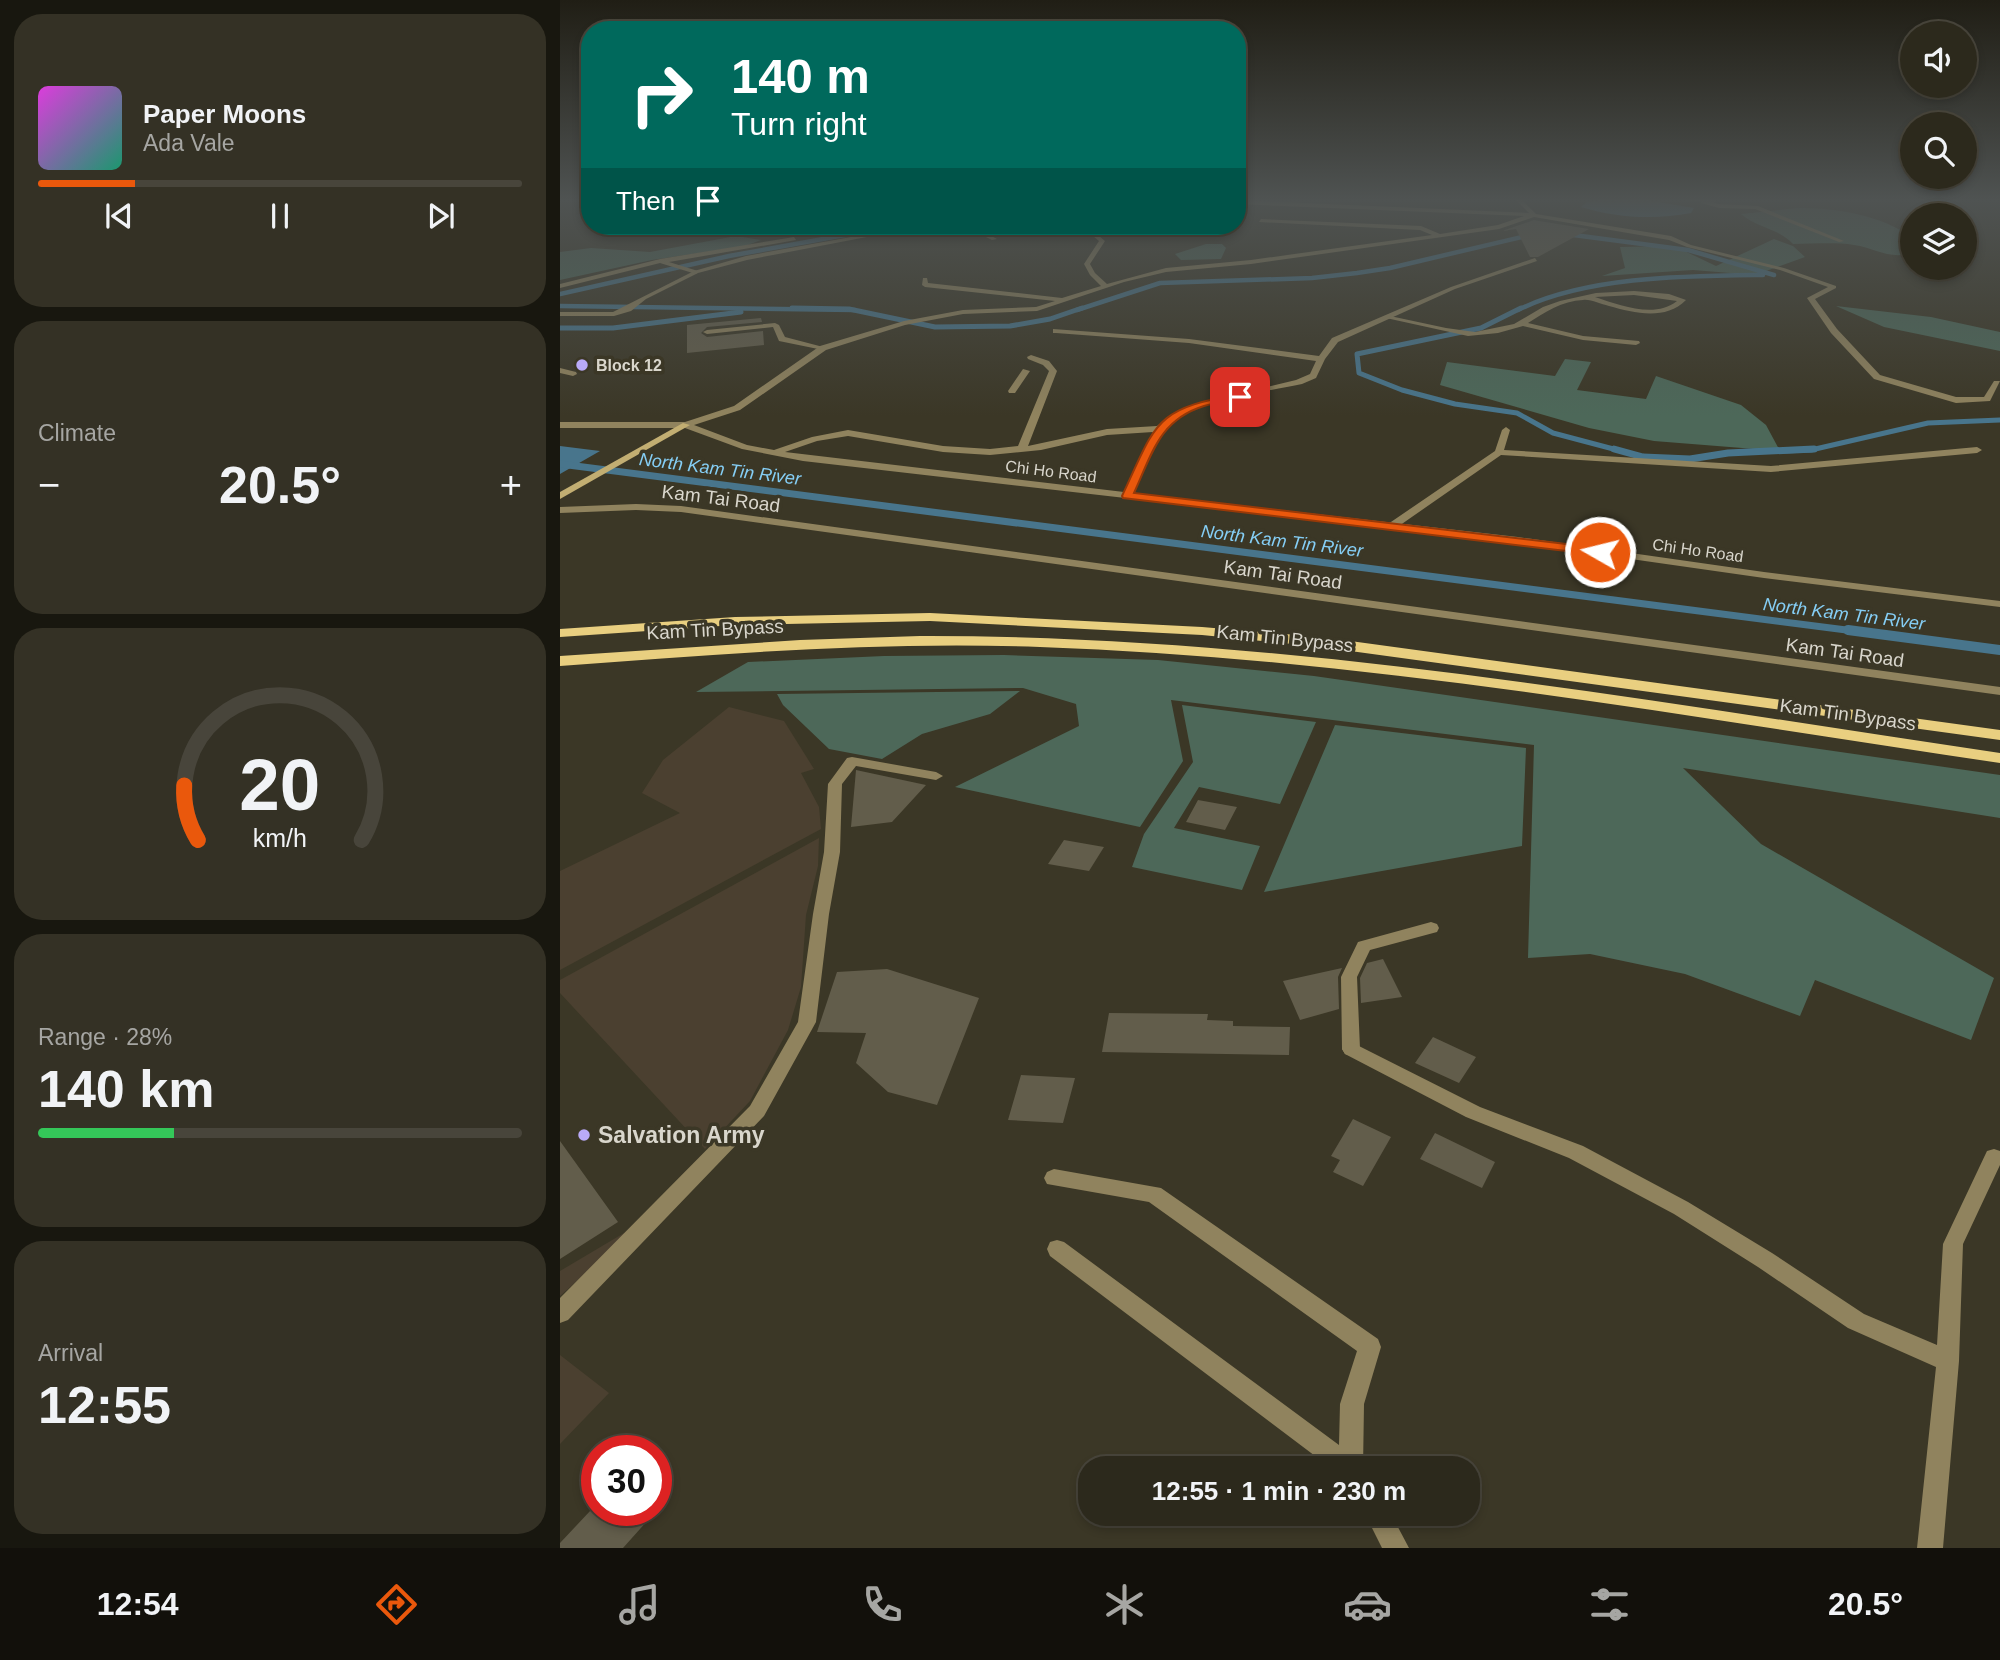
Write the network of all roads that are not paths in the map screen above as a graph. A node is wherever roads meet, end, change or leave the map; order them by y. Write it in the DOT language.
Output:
graph roads {
  1 [pos="615,272"];
  2 [pos="691,272"];
  3 [pos="1091,272"];
  4 [pos="1157,272"];
  5 [pos="1499,272"];
  6 [pos="1792,272"];
  7 [pos="925,279"];
  8 [pos="560,286"];
  9 [pos="1105,286"];
  10 [pos="1590,298"];
  11 [pos="1068,300"];
  12 [pos="560,314"];
  13 [pos="1390,318"];
  14 [pos="1522,324"];
  15 [pos="1056,331"];
  16 [pos="707,332"];
  17 [pos="1636,343"];
  18 [pos="822,348"];
  19 [pos="1031,357"];
  20 [pos="1321,359"];
  21 [pos="560,370"];
  22 [pos="1026,372"];
  23 [pos="573,374"];
  24 [pos="1997,383"];
  25 [pos="1012,391"];
  26 [pos="560,425"];
  27 [pos="686,425"];
  28 [pos="1159,429"];
  29 [pos="1506,430"];
  30 [pos="1022,449"];
  31 [pos="1977,450"];
  32 [pos="1499,452"];
  33 [pos="773,453"];
  34 [pos="564,494"];
  35 [pos="1127,496"];
  36 [pos="560,510"];
  37 [pos="1392,526"];
  38 [pos="2000,604"];
  39 [pos="560,633"];
  40 [pos="560,661"];
  41 [pos="2000,691"];
  42 [pos="2000,735"];
  43 [pos="2000,758"];
  44 [pos="936,776"];
  45 [pos="1431,928"];
  46 [pos="1994,1157"];
  47 [pos="1054,1178"];
  48 [pos="1057,1249"];
  49 [pos="560,1313"];
  50 [pos="1948,1361"];
  51 [pos="1334,1456"];
  52 [pos="1350,1456"];
  53 [pos="1384,1526"];
  54 [pos="1396,1548"];
  55 [pos="1930,1548"];
  1 -- 8 [label="street"];
  2 -- 12 [label="street"];
  3 -- 9 [label="street"];
  4 -- 9 [label="street"];
  5 -- 13 [label="street"];
  6 -- 24 [label="street"];
  7 -- 11 [label="street"];
  9 -- 11 [label="street"];
  10 -- 10 [label="street"];
  10 -- 14 [label="street"];
  11 -- 18 [label="street"];
  13 -- 14 [label="street"];
  13 -- 20 [label="street"];
  14 -- 17 [label="street"];
  15 -- 20 [label="street"];
  16 -- 18 [label="street"];
  18 -- 27 [label="street"];
  19 -- 30 [label="street"];
  20 -- 28 [label="street"];
  21 -- 23 [label="street"];
  22 -- 25 [label="street"];
  26 -- 27 [label="street, Chi Ho Road"];
  27 -- 33 [label="street, Chi Ho Road"];
  27 -- 34 [label="street"];
  28 -- 30 [label="street"];
  28 -- 35 [label="street"];
  29 -- 32 [label="street"];
  30 -- 33 [label="street"];
  31 -- 32 [label="street"];
  32 -- 37 [label="street"];
  33 -- 35 [label="street, Chi Ho Road"];
  35 -- 37 [label="street, Chi Ho Road"];
  36 -- 41 [label="street, Kam Tai Road"];
  37 -- 38 [label="street, Chi Ho Road"];
  39 -- 42 [label="main road, Kam Tin Bypass"];
  40 -- 43 [label="main road, Kam Tin Bypass"];
  44 -- 49 [label="street"];
  45 -- 50 [label="street"];
  46 -- 50 [label="street"];
  47 -- 52 [label="street"];
  48 -- 51 [label="street"];
  50 -- 55 [label="street"];
  53 -- 54 [label="street"];
}
